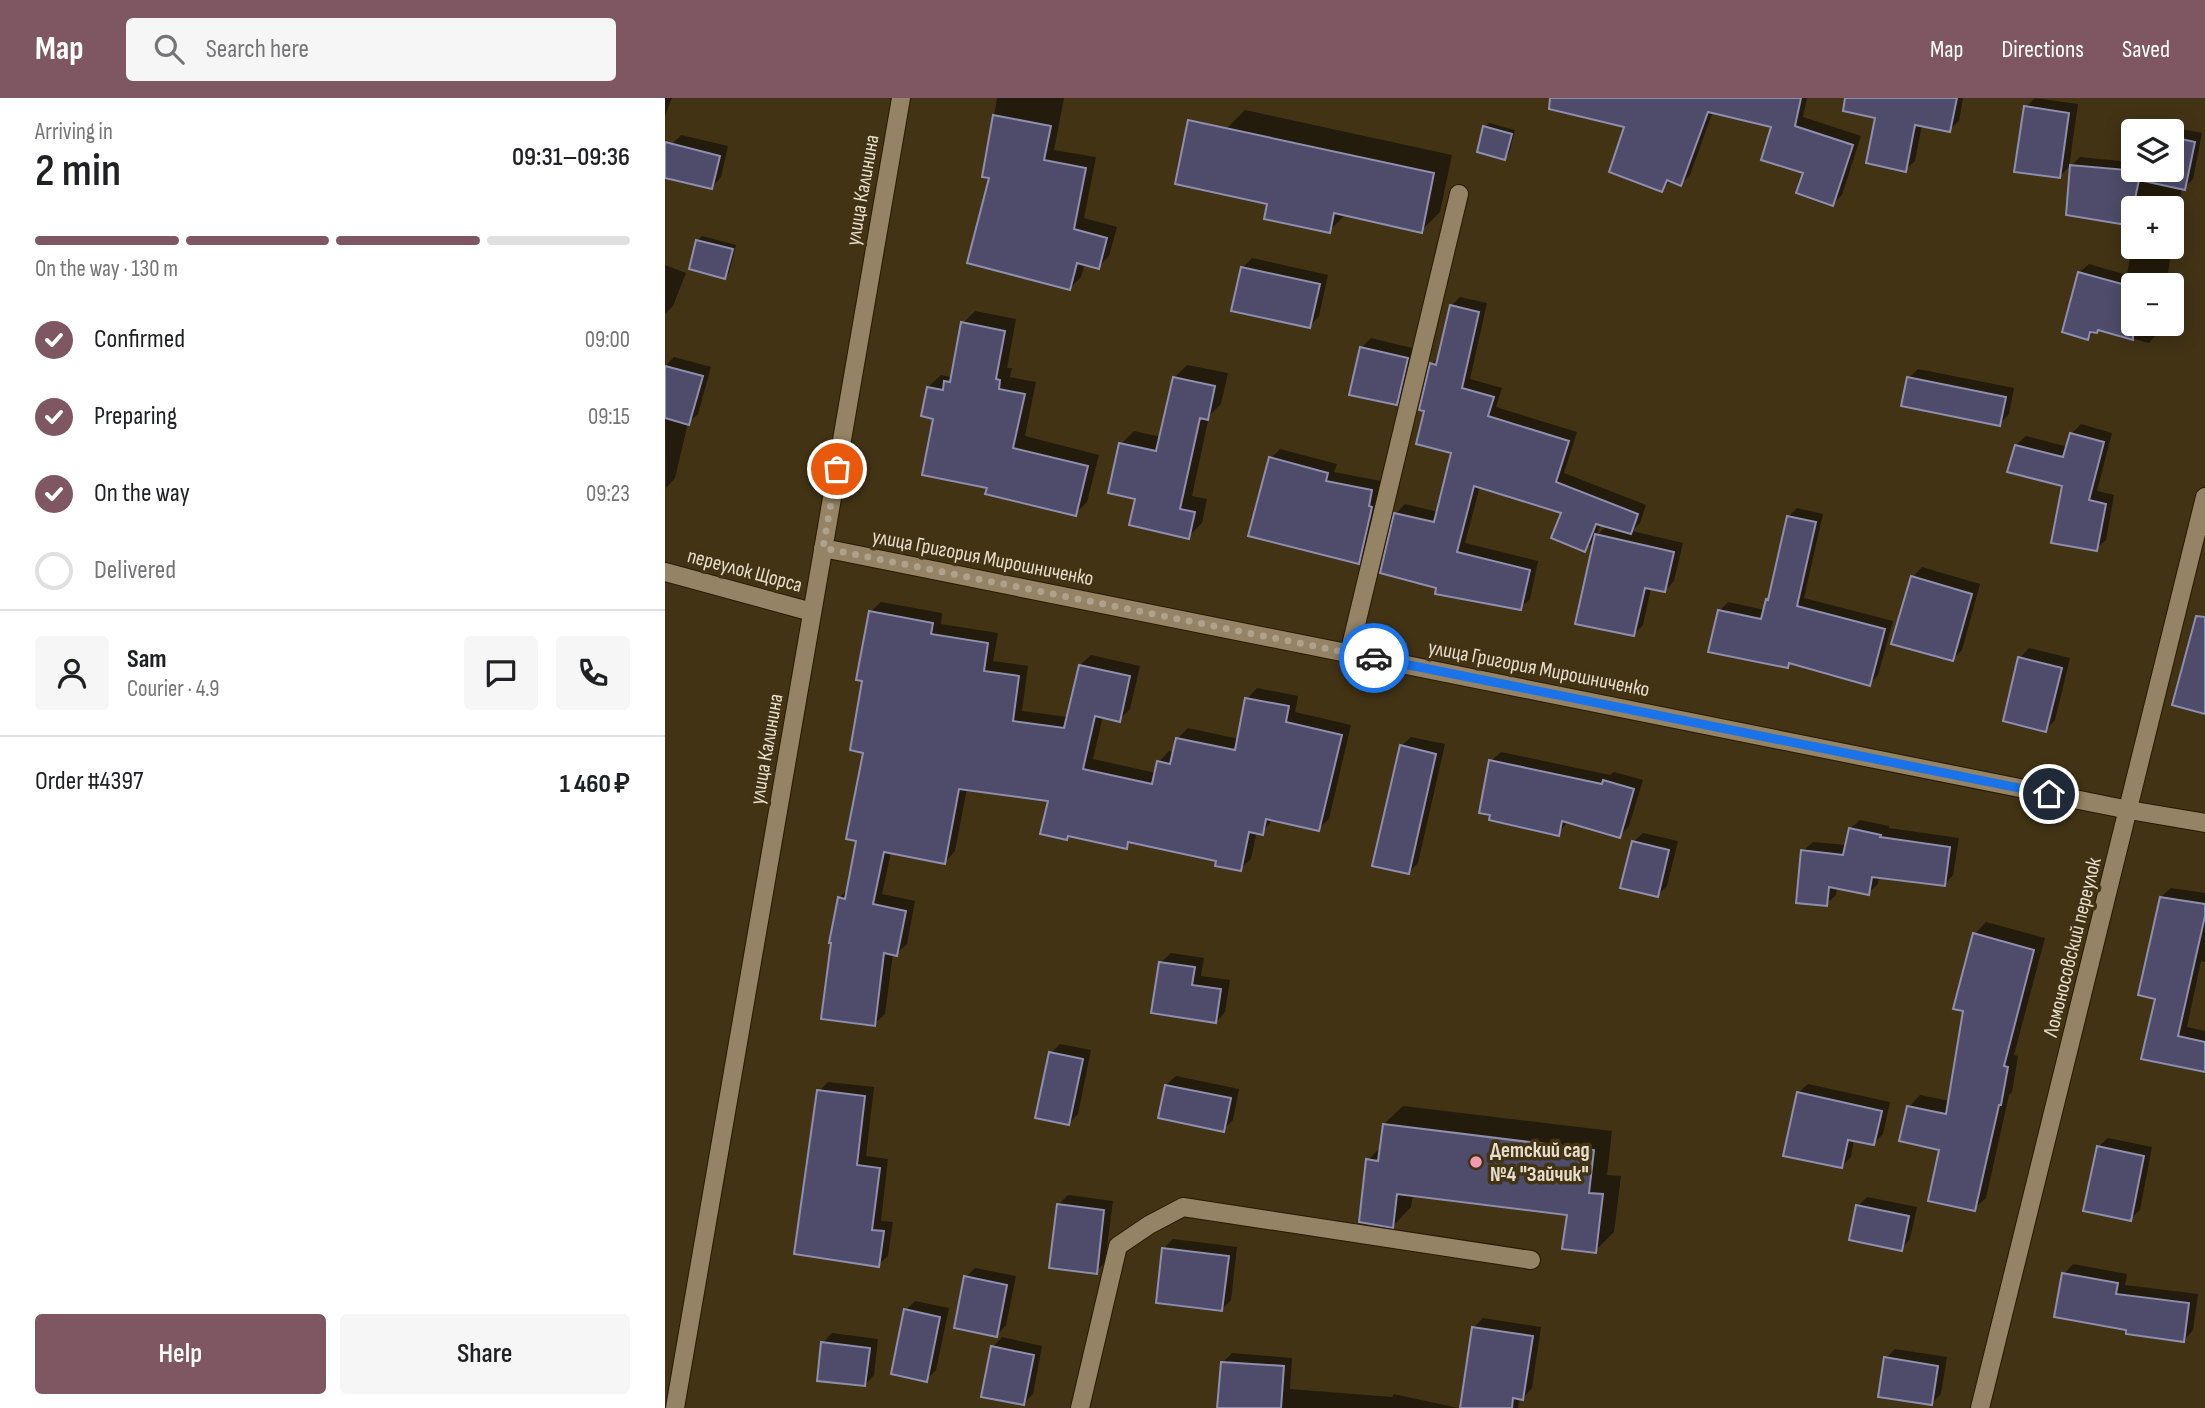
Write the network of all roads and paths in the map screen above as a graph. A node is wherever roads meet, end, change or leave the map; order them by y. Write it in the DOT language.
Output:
graph roads {
  1 [pos="901,98"];
  2 [pos="1459,194"];
  3 [pos="2205,497"];
  4 [pos="823,548"];
  5 [pos="665,572"];
  6 [pos="812,612"];
  7 [pos="1349,654"];
  8 [pos="2129,810"];
  9 [pos="2205,823"];
  10 [pos="1531,1260"];
  11 [pos="675,1408"];
  12 [pos="1080,1408"];
  13 [pos="1980,1408"];
  1 -- 4 [label="street, улица Калинина"];
  2 -- 7 [label="street"];
  3 -- 8 [label="street, Ломоносовский переулок"];
  4 -- 6 [label="street, улица Калинина"];
  4 -- 7 [label="street, улица Григория Мирошниченко"];
  5 -- 6 [label="street, переулок Щорса"];
  6 -- 11 [label="street, улица Калинина"];
  7 -- 8 [label="street, улица Григория Мирошниченко"];
  8 -- 9 [label="street, улица Григория Мирошниченко"];
  8 -- 13 [label="street, Ломоносовский переулок"];
  10 -- 12 [label="street"];
}
